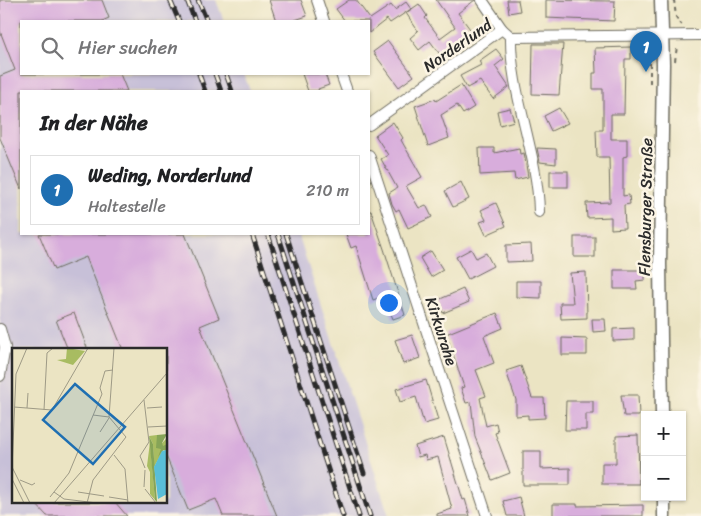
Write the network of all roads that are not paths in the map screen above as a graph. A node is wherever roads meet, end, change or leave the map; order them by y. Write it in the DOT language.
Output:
graph roads {
  1 [pos="317,0"];
  2 [pos="482,0"];
  3 [pos="661,0"];
  4 [pos="324,20"];
  5 [pos="502,29"];
  6 [pos="701,35"];
  7 [pos="663,36"];
  8 [pos="511,37"];
  9 [pos="342,75"];
  10 [pos="347,90"];
  11 [pos="370,124"];
  12 [pos="370,158"];
  13 [pos="539,212"];
  14 [pos="0,330"];
  15 [pos="0,376"];
  16 [pos="662,411"];
  17 [pos="664,501"];
  18 [pos="487,516"];
  19 [pos="664,516"];
  1 -- 4 [label="street"];
  2 -- 5 [label="street"];
  3 -- 7 [label="street, Flensburger Straße"];
  5 -- 8 [label="street, Norderlund"];
  5 -- 11 [label="street, Norderlund"];
  6 -- 7 [label="street, Norderlund"];
  7 -- 8 [label="street, Norderlund"];
  7 -- 16 [label="street, Flensburger Straße"];
  8 -- 13 [label="street"];
  9 -- 10 [label="street"];
  12 -- 18 [label="street, Kirkwrahe"];
  14 -- 15 [label="street"];
  17 -- 19 [label="street"];
}
